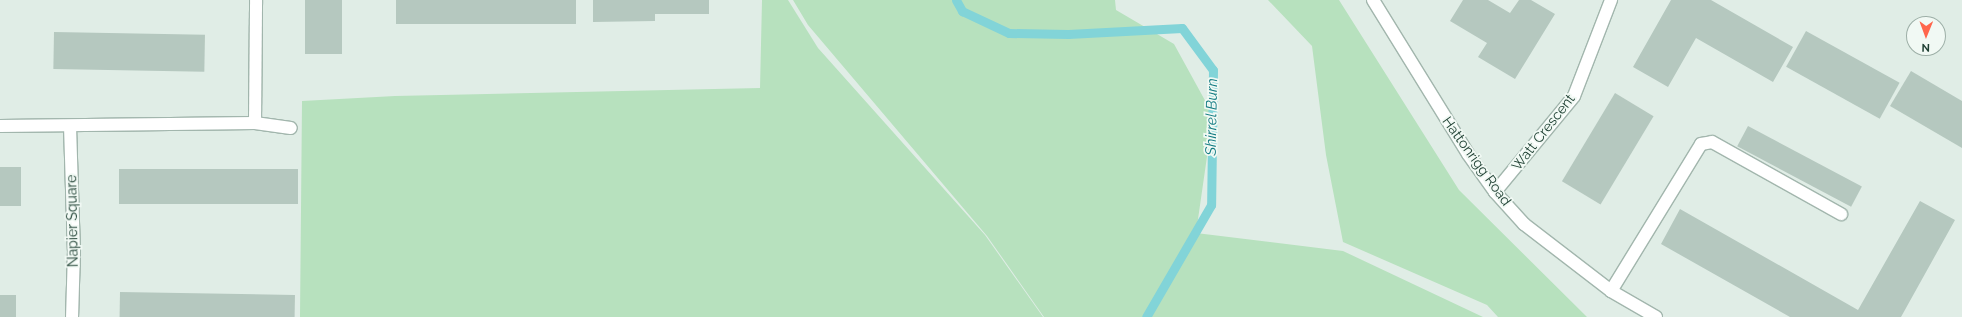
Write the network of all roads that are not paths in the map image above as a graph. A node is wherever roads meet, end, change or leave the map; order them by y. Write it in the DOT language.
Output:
graph roads {
  1 [pos="256,0"];
  2 [pos="1373,0"];
  3 [pos="1611,0"];
  4 [pos="255,123"];
  5 [pos="0,126"];
  6 [pos="70,126"];
  7 [pos="291,128"];
  8 [pos="1495,192"];
  9 [pos="1841,214"];
  10 [pos="1611,291"];
  11 [pos="72,317"];
  12 [pos="1656,317"];
  1 -- 4 [label="street"];
  2 -- 8 [label="street, Hattonrigg Road"];
  3 -- 8 [label="street, Watt Crescent"];
  4 -- 6 [label="street"];
  4 -- 7 [label="street"];
  5 -- 6 [label="street"];
  6 -- 11 [label="street, Napier Square"];
  8 -- 10 [label="street, Hattonrigg Road"];
  9 -- 10 [label="street"];
  10 -- 12 [label="street, Hattonrigg Road"];
}
